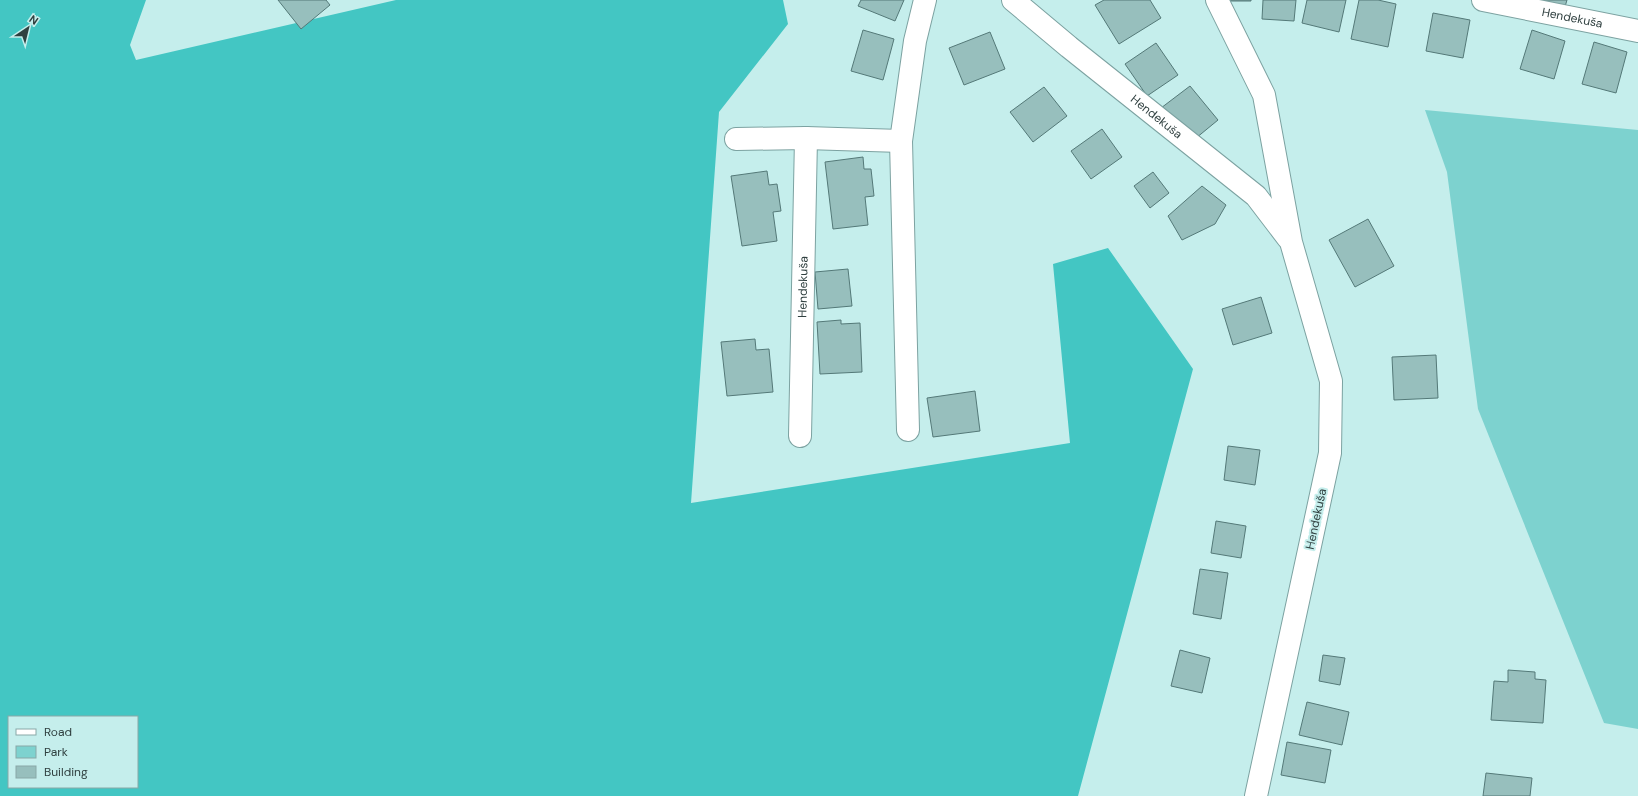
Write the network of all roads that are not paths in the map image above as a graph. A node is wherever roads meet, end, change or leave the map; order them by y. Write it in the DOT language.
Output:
graph roads {
  1 [pos="925,0"];
  2 [pos="1013,0"];
  3 [pos="1217,0"];
  4 [pos="1483,0"];
  5 [pos="1638,31"];
  6 [pos="806,138"];
  7 [pos="736,139"];
  8 [pos="901,141"];
  9 [pos="1291,242"];
  10 [pos="908,430"];
  11 [pos="800,436"];
  12 [pos="1256,796"];
  1 -- 8 [label="street"];
  2 -- 9 [label="street, Hendekuša"];
  3 -- 9 [label="street, Hendekuša"];
  4 -- 5 [label="street, Hendekuša"];
  6 -- 7 [label="street"];
  6 -- 8 [label="street"];
  6 -- 11 [label="street, Hendekuša"];
  8 -- 10 [label="street"];
  9 -- 12 [label="street, Hendekuša"];
}
